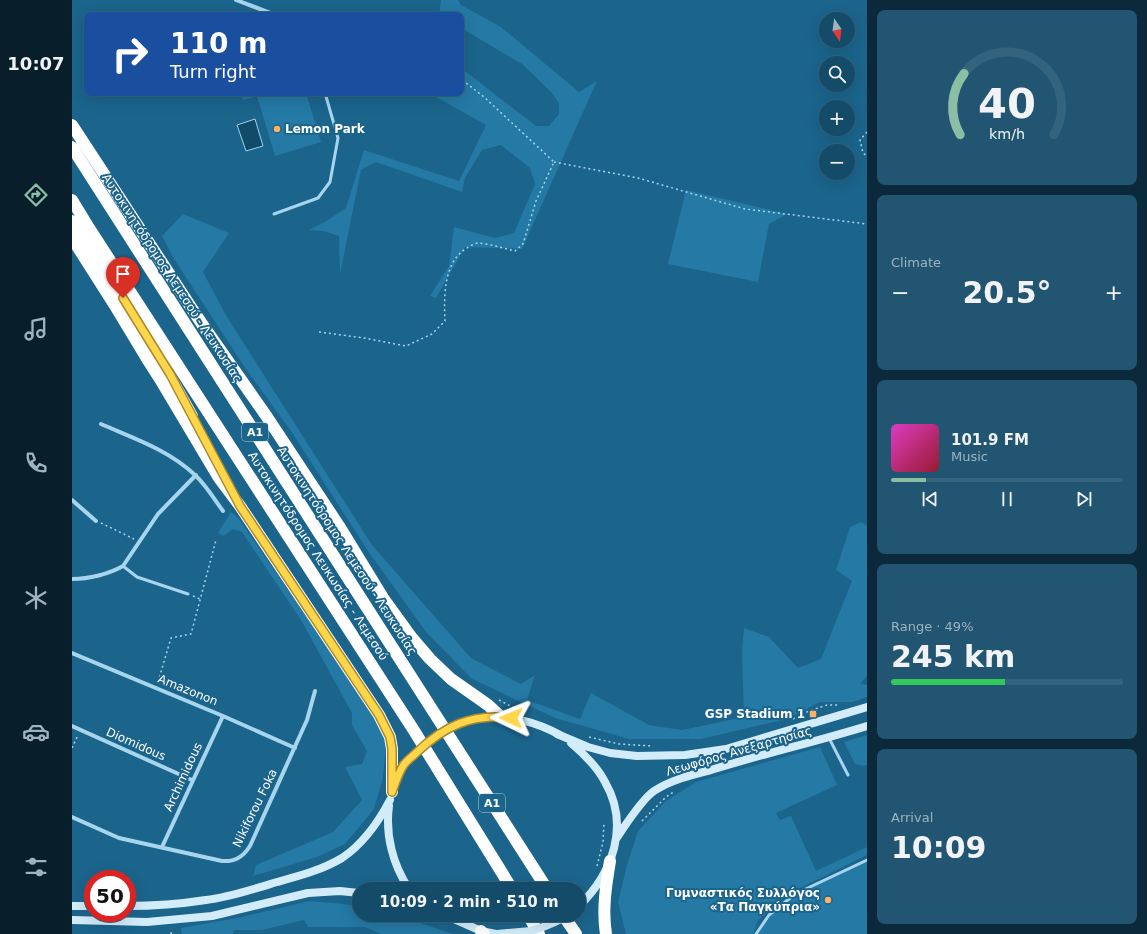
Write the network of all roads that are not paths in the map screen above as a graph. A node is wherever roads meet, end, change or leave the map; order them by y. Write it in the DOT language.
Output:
graph roads {
  1 [pos="236,0"];
  2 [pos="268,12"];
  3 [pos="326,96"];
  4 [pos="72,125"];
  5 [pos="72,147"];
  6 [pos="72,200"];
  7 [pos="274,214"];
  8 [pos="72,221"];
  9 [pos="89,228"];
  10 [pos="72,238"];
  11 [pos="116,287"];
  12 [pos="101,424"];
  13 [pos="196,475"];
  14 [pos="72,500"];
  15 [pos="240,506"];
  16 [pos="223,511"];
  17 [pos="96,521"];
  18 [pos="123,566"];
  19 [pos="72,579"];
  20 [pos="188,594"];
  21 [pos="72,653"];
  22 [pos="315,692"];
  23 [pos="867,708"];
  24 [pos="223,716"];
  25 [pos="501,717"];
  26 [pos="72,726"];
  27 [pos="867,726"];
  28 [pos="557,734"];
  29 [pos="830,738"];
  30 [pos="295,748"];
  31 [pos="848,775"];
  32 [pos="192,780"];
  33 [pos="391,796"];
  34 [pos="72,817"];
  35 [pos="616,839"];
  36 [pos="162,847"];
  37 [pos="867,860"];
  38 [pos="610,861"];
  39 [pos="405,882"];
  40 [pos="508,882"];
  41 [pos="543,882"];
  42 [pos="352,892"];
  43 [pos="586,898"];
  44 [pos="72,906"];
  45 [pos="84,906"];
  46 [pos="136,906"];
  47 [pos="72,920"];
  48 [pos="460,922"];
  49 [pos="526,922"];
  50 [pos="555,922"];
  51 [pos="568,922"];
  52 [pos="482,932"];
  53 [pos="535,933"];
  54 [pos="496,934"];
  55 [pos="576,934"];
  56 [pos="606,934"];
  57 [pos="756,934"];
  1 -- 2 [label="street"];
  3 -- 7 [label="lane"];
  4 -- 25 [label="highway"];
  5 -- 41 [label="highway, Αυτοκινητόδρομος Λεμεσού - Λευκωσίας / A1"];
  6 -- 9 [label="highway, Αυτοκινητόδρομος Λευκωσίας - Λεμεσού / A1"];
  8 -- 11 [label="highway"];
  9 -- 11 [label="highway"];
  9 -- 40 [label="highway, Αυτοκινητόδρομος Λευκωσίας - Λεμεσού / A1"];
  10 -- 15 [label="highway"];
  11 -- 15 [label="highway"];
  12 -- 13 [label="street"];
  13 -- 16 [label="street"];
  13 -- 18 [label="street"];
  14 -- 17 [label="street"];
  15 -- 33 [label="highway"];
  18 -- 19 [label="street"];
  18 -- 20 [label="lane"];
  21 -- 24 [label="street, Amazonon"];
  22 -- 30 [label="street, Nikiforou Foka"];
  23 -- 28 [label="main road, Λεωφόρος Ανεξαρτησίας"];
  24 -- 30 [label="street, Amazonon"];
  24 -- 32 [label="street, Archimidous"];
  25 -- 28 [label="main road"];
  25 -- 33 [label="main road, bridge"];
  26 -- 32 [label="street, Diomidous"];
  27 -- 29 [label="main road, Λεωφόρος Ανεξαρτησίας"];
  28 -- 35 [label="main road"];
  29 -- 31 [label="lane"];
  29 -- 35 [label="main road, Λεωφόρος Ανεξαρτησίας"];
  30 -- 36 [label="street, Nikiforou Foka"];
  32 -- 36 [label="street, Archimidous"];
  33 -- 39 [label="main road"];
  33 -- 46 [label="main road"];
  34 -- 36 [label="street, Nikiforou Foka"];
  35 -- 38 [label="main road"];
  37 -- 57 [label="lane"];
  38 -- 43 [label="main road"];
  38 -- 56 [label="highway"];
  42 -- 47 [label="main road"];
  44 -- 45 [label="main road"];
  48 -- 52 [label="main road"];
  49 -- 53 [label="highway"];
  50 -- 53 [label="main road, bridge"];
  51 -- 55 [label="highway"];
  52 -- 54 [label="main road"];
  53 -- 54 [label="main road"];
}
